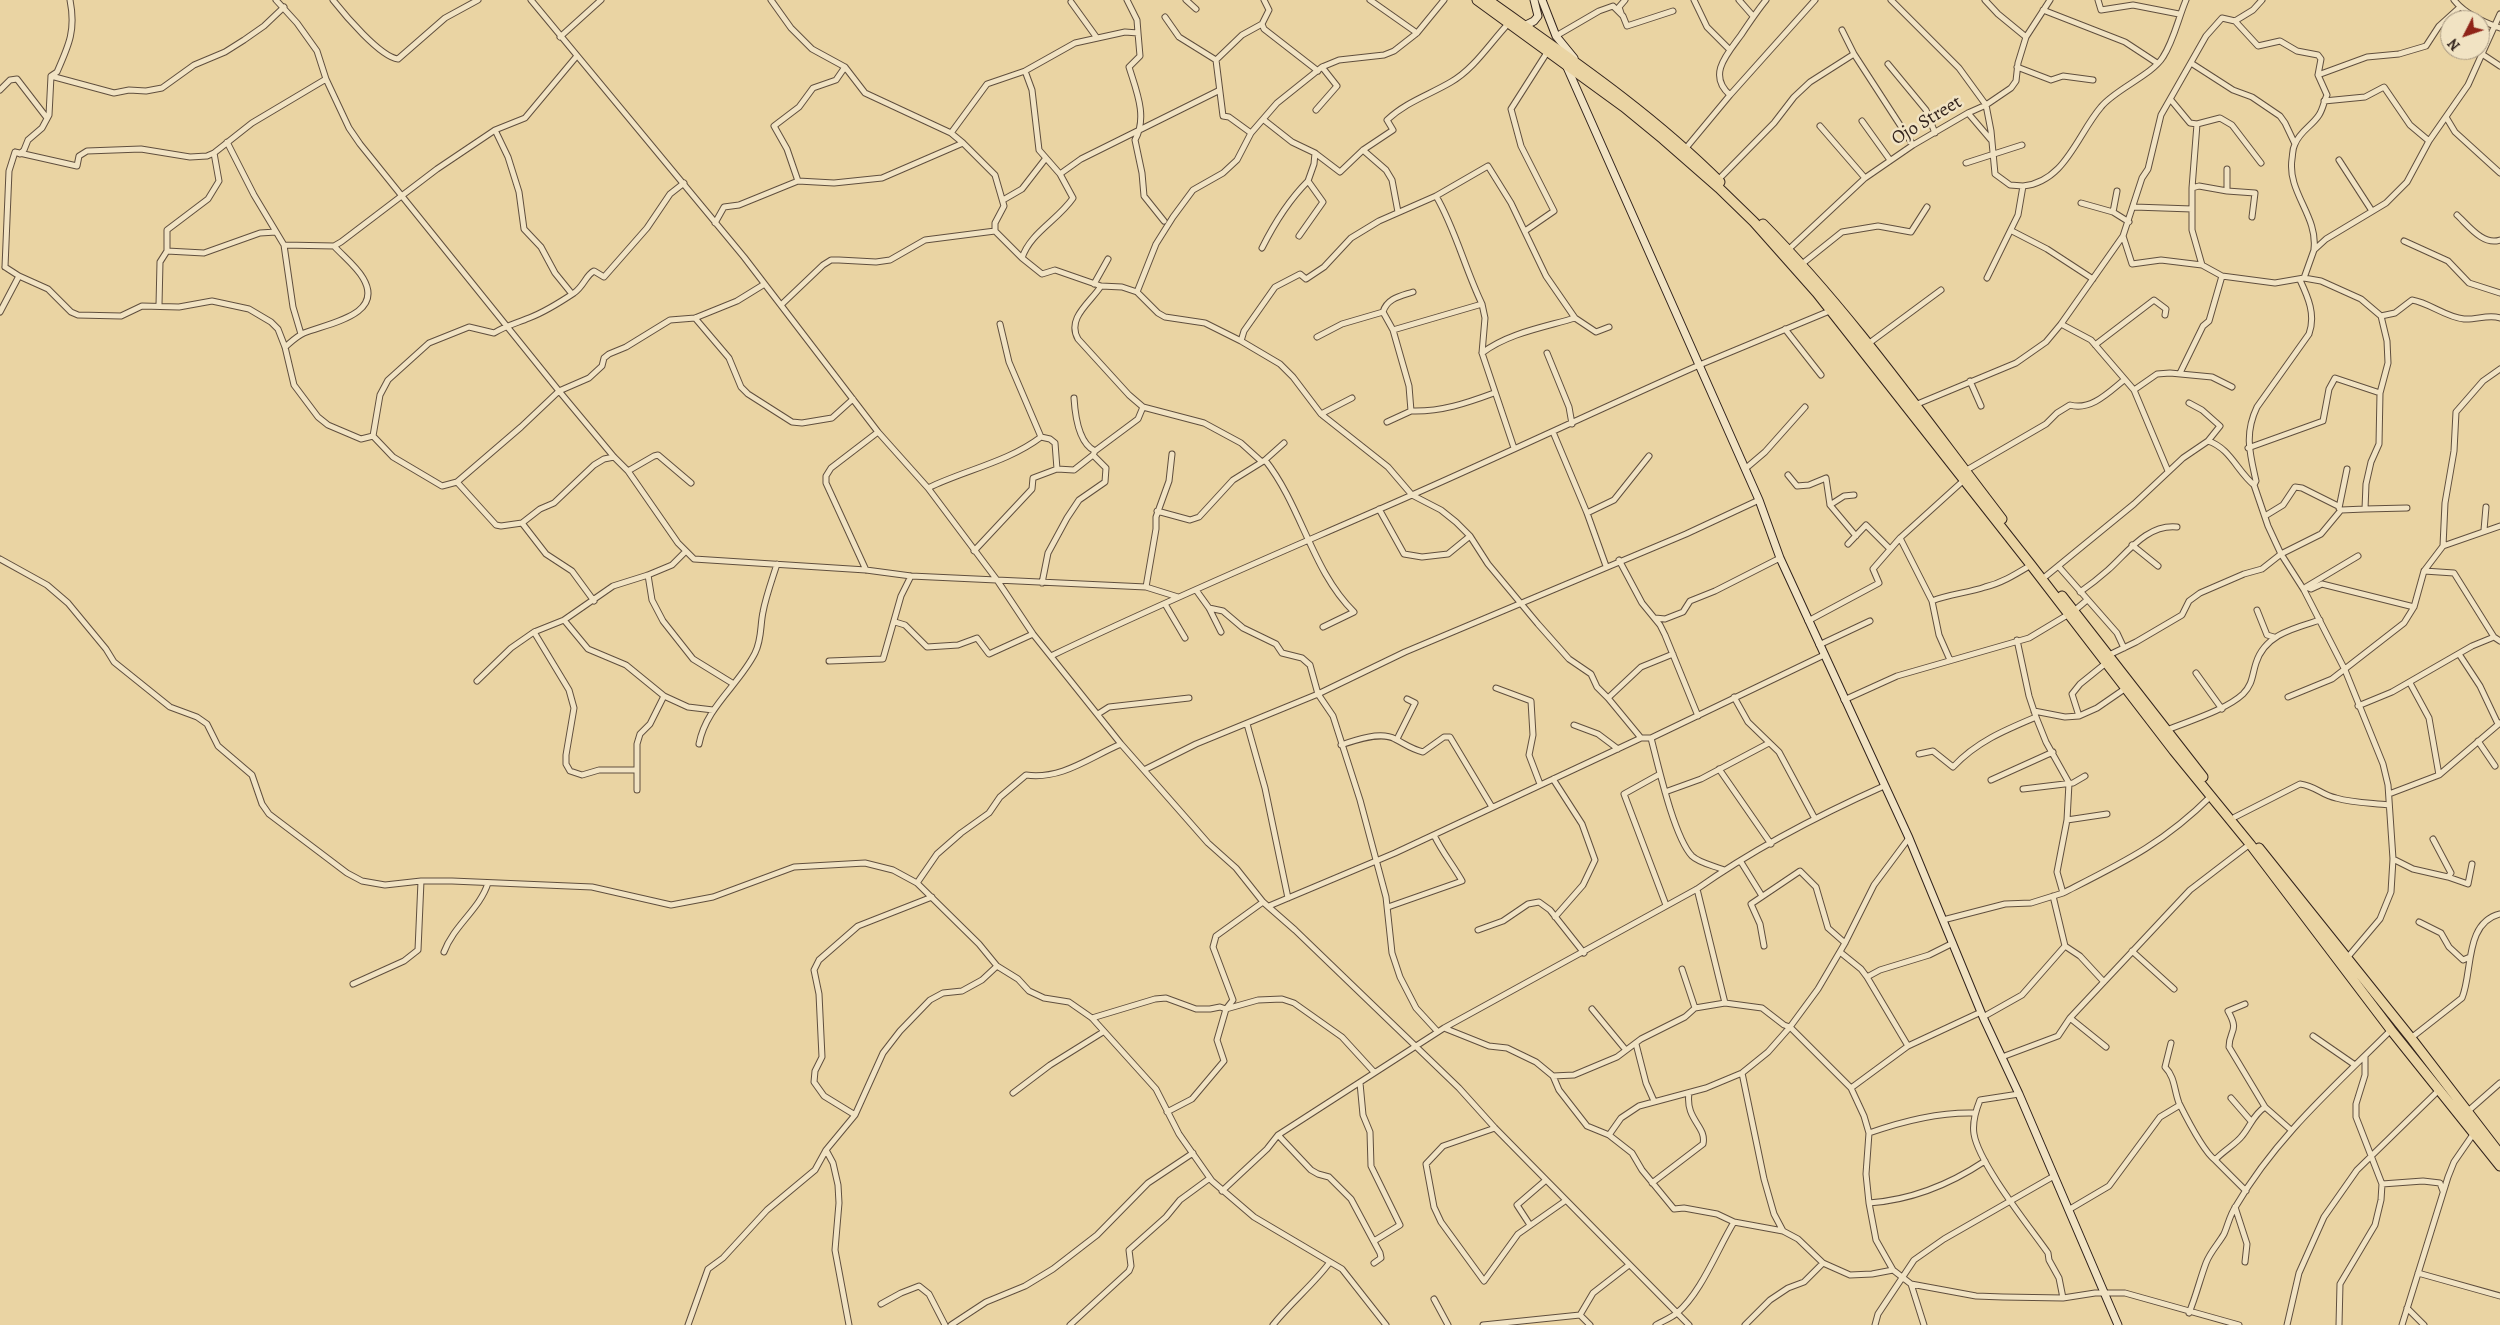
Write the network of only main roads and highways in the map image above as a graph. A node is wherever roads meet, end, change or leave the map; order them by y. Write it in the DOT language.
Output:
graph roads {
  1 [pos="1477,0"];
  2 [pos="1488,0"];
  3 [pos="1887,375"];
  4 [pos="2071,613"];
  5 [pos="2108,659"];
  6 [pos="2500,1154"];
  7 [pos="2500,1166"];
  1 -- 3 [label="highway"];
  2 -- 3 [label="highway"];
  3 -- 4 [label="highway"];
  3 -- 4 [label="highway"];
  4 -- 5 [label="highway"];
  5 -- 6 [label="highway"];
  5 -- 7 [label="highway"];
}
